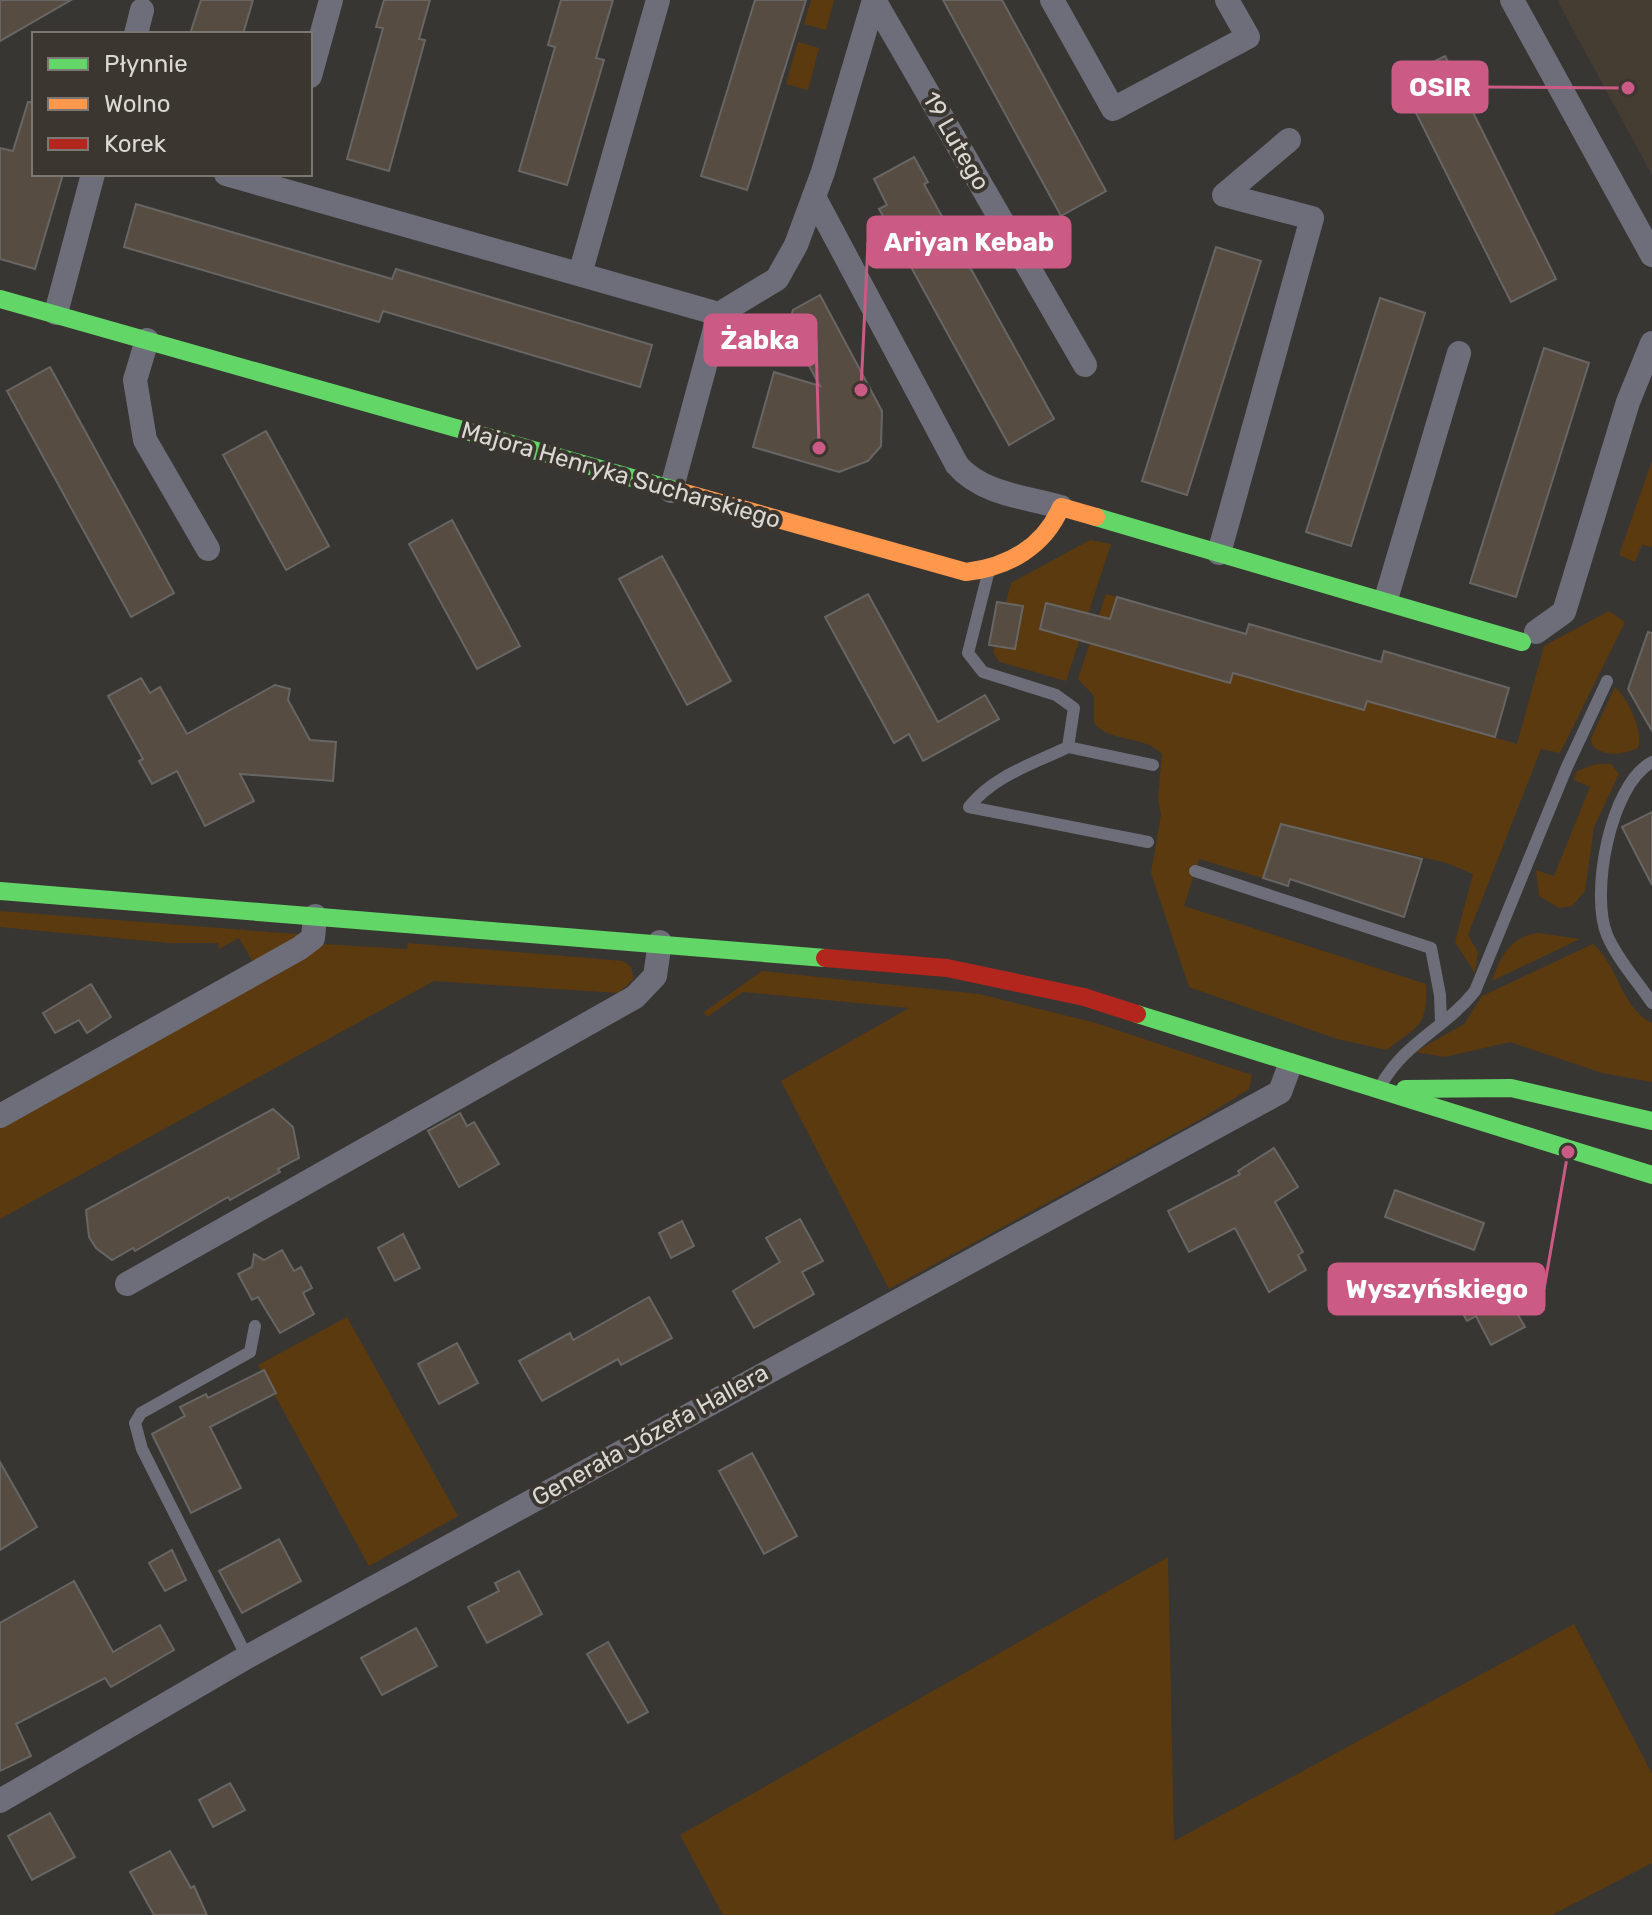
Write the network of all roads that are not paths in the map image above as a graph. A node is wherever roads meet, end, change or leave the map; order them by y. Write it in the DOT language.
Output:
graph roads {
  1 [pos="331,0"];
  2 [pos="658,0"];
  3 [pos="874,0"];
  4 [pos="1052,0"];
  5 [pos="1227,0"];
  6 [pos="1512,0"];
  7 [pos="142,10"];
  8 [pos="136,32"];
  9 [pos="312,69"];
  10 [pos="1289,140"];
  11 [pos="92,176"];
  12 [pos="240,176"];
  13 [pos="281,182"];
  14 [pos="814,197"];
  15 [pos="1652,255"];
  16 [pos="580,274"];
  17 [pos="0,299"];
  18 [pos="56,313"];
  19 [pos="719,314"];
  20 [pos="147,340"];
  21 [pos="1652,343"];
  22 [pos="1459,353"];
  23 [pos="1085,365"];
  24 [pos="671,491"];
  25 [pos="1061,507"];
  26 [pos="208,549"];
  27 [pos="1219,553"];
  28 [pos="989,569"];
  29 [pos="1386,599"];
  30 [pos="1529,637"];
  31 [pos="1607,681"];
  32 [pos="1068,747"];
  33 [pos="1652,762"];
  34 [pos="1153,765"];
  35 [pos="1148,842"];
  36 [pos="1195,871"];
  37 [pos="0,891"];
  38 [pos="315,916"];
  39 [pos="660,942"];
  40 [pos="1652,1003"];
  41 [pos="1441,1022"];
  42 [pos="1290,1065"];
  43 [pos="1378,1089"];
  44 [pos="0,1116"];
  45 [pos="1652,1121"];
  46 [pos="1652,1175"];
  47 [pos="127,1284"];
  48 [pos="255,1326"];
  49 [pos="247,1657"];
  50 [pos="0,1801"];
  1 -- 9 [label="street"];
  2 -- 16 [label="street"];
  3 -- 14 [label="street, 19 Lutego"];
  3 -- 23 [label="street, 19 Lutego"];
  4 -- 5 [label="street"];
  6 -- 15 [label="street"];
  7 -- 8 [label="street"];
  10 -- 27 [label="street"];
  11 -- 18 [label="street"];
  12 -- 13 [label="street"];
  13 -- 16 [label="street"];
  14 -- 19 [label="street, 19 Lutego"];
  14 -- 25 [label="street"];
  16 -- 19 [label="street"];
  17 -- 18 [label="main road, Majora Henryka Sucharskiego"];
  18 -- 20 [label="main road, Majora Henryka Sucharskiego"];
  19 -- 24 [label="street"];
  20 -- 24 [label="main road, Majora Henryka Sucharskiego"];
  20 -- 26 [label="street"];
  21 -- 30 [label="street"];
  22 -- 29 [label="street"];
  24 -- 28 [label="main road, Majora Henryka Sucharskiego"];
  25 -- 27 [label="main road"];
  25 -- 28 [label="main road"];
  27 -- 29 [label="main road"];
  28 -- 32 [label="lane"];
  29 -- 30 [label="main road"];
  31 -- 41 [label="lane"];
  32 -- 34 [label="lane"];
  32 -- 35 [label="lane"];
  33 -- 40 [label="lane"];
  36 -- 41 [label="lane"];
  37 -- 38 [label="main road"];
  38 -- 39 [label="main road"];
  38 -- 44 [label="street"];
  39 -- 42 [label="main road"];
  39 -- 47 [label="street"];
  41 -- 43 [label="lane"];
  42 -- 43 [label="main road"];
  42 -- 49 [label="street, Generała Józefa Hallera"];
  43 -- 45 [label="main road"];
  43 -- 46 [label="main road"];
  48 -- 49 [label="lane"];
  49 -- 50 [label="street, Generała Józefa Hallera"];
}
